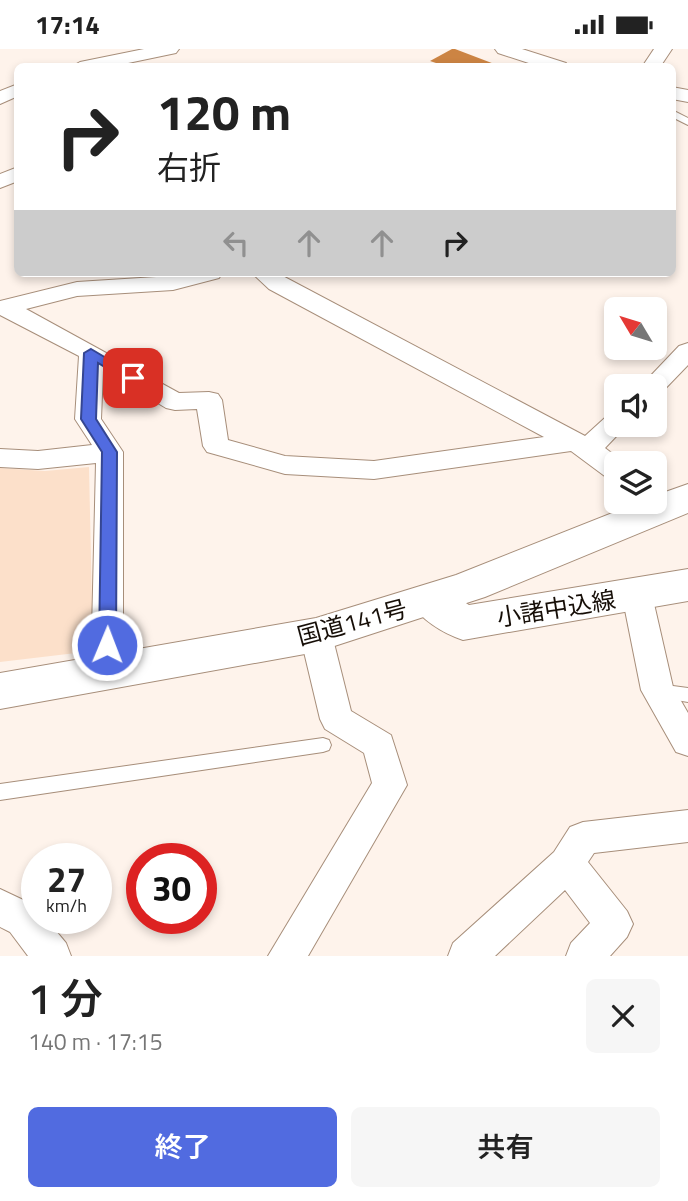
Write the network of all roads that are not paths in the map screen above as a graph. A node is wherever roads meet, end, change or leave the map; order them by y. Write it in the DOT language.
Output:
graph roads {
  1 [pos="170,49"];
  2 [pos="504,49"];
  3 [pos="100,63"];
  4 [pos="548,63"];
  5 [pos="196,277"];
  6 [pos="269,277"];
  7 [pos="2,307"];
  8 [pos="688,351"];
  9 [pos="91,353"];
  10 [pos="665,374"];
  11 [pos="604,430"];
  12 [pos="580,445"];
  13 [pos="110,452"];
  14 [pos="0,458"];
  15 [pos="604,462"];
  16 [pos="670,501"];
  17 [pos="688,585"];
  18 [pos="637,595"];
  19 [pos="430,600"];
  20 [pos="316,635"];
  21 [pos="107,673"];
  22 [pos="0,691"];
  23 [pos="672,693"];
  24 [pos="688,742"];
  25 [pos="323,745"];
  26 [pos="0,792"];
  27 [pos="688,826"];
  28 [pos="567,864"];
  29 [pos="0,907"];
  30 [pos="52,956"];
  31 [pos="287,956"];
  32 [pos="467,956"];
  33 [pos="585,956"];
  1 -- 3 [label="street"];
  2 -- 4 [label="street"];
  5 -- 7 [label="street"];
  6 -- 12 [label="street"];
  7 -- 9 [label="street"];
  8 -- 10 [label="street"];
  9 -- 12 [label="street"];
  9 -- 13 [label="street"];
  11 -- 12 [label="street"];
  12 -- 15 [label="street"];
  13 -- 14 [label="street"];
  13 -- 21 [label="street"];
  16 -- 19 [label="main road, 国道141号"];
  17 -- 18 [label="main road, 小諸中込線"];
  18 -- 19 [label="main road, 小諸中込線"];
  18 -- 23 [label="street"];
  19 -- 20 [label="main road, 国道141号"];
  20 -- 21 [label="main road, 国道141号"];
  20 -- 31 [label="street"];
  21 -- 22 [label="main road, 国道141号"];
  23 -- 24 [label="street"];
  25 -- 26 [label="lane"];
  27 -- 28 [label="street"];
  28 -- 32 [label="street"];
  28 -- 33 [label="street"];
  29 -- 30 [label="street"];
}
